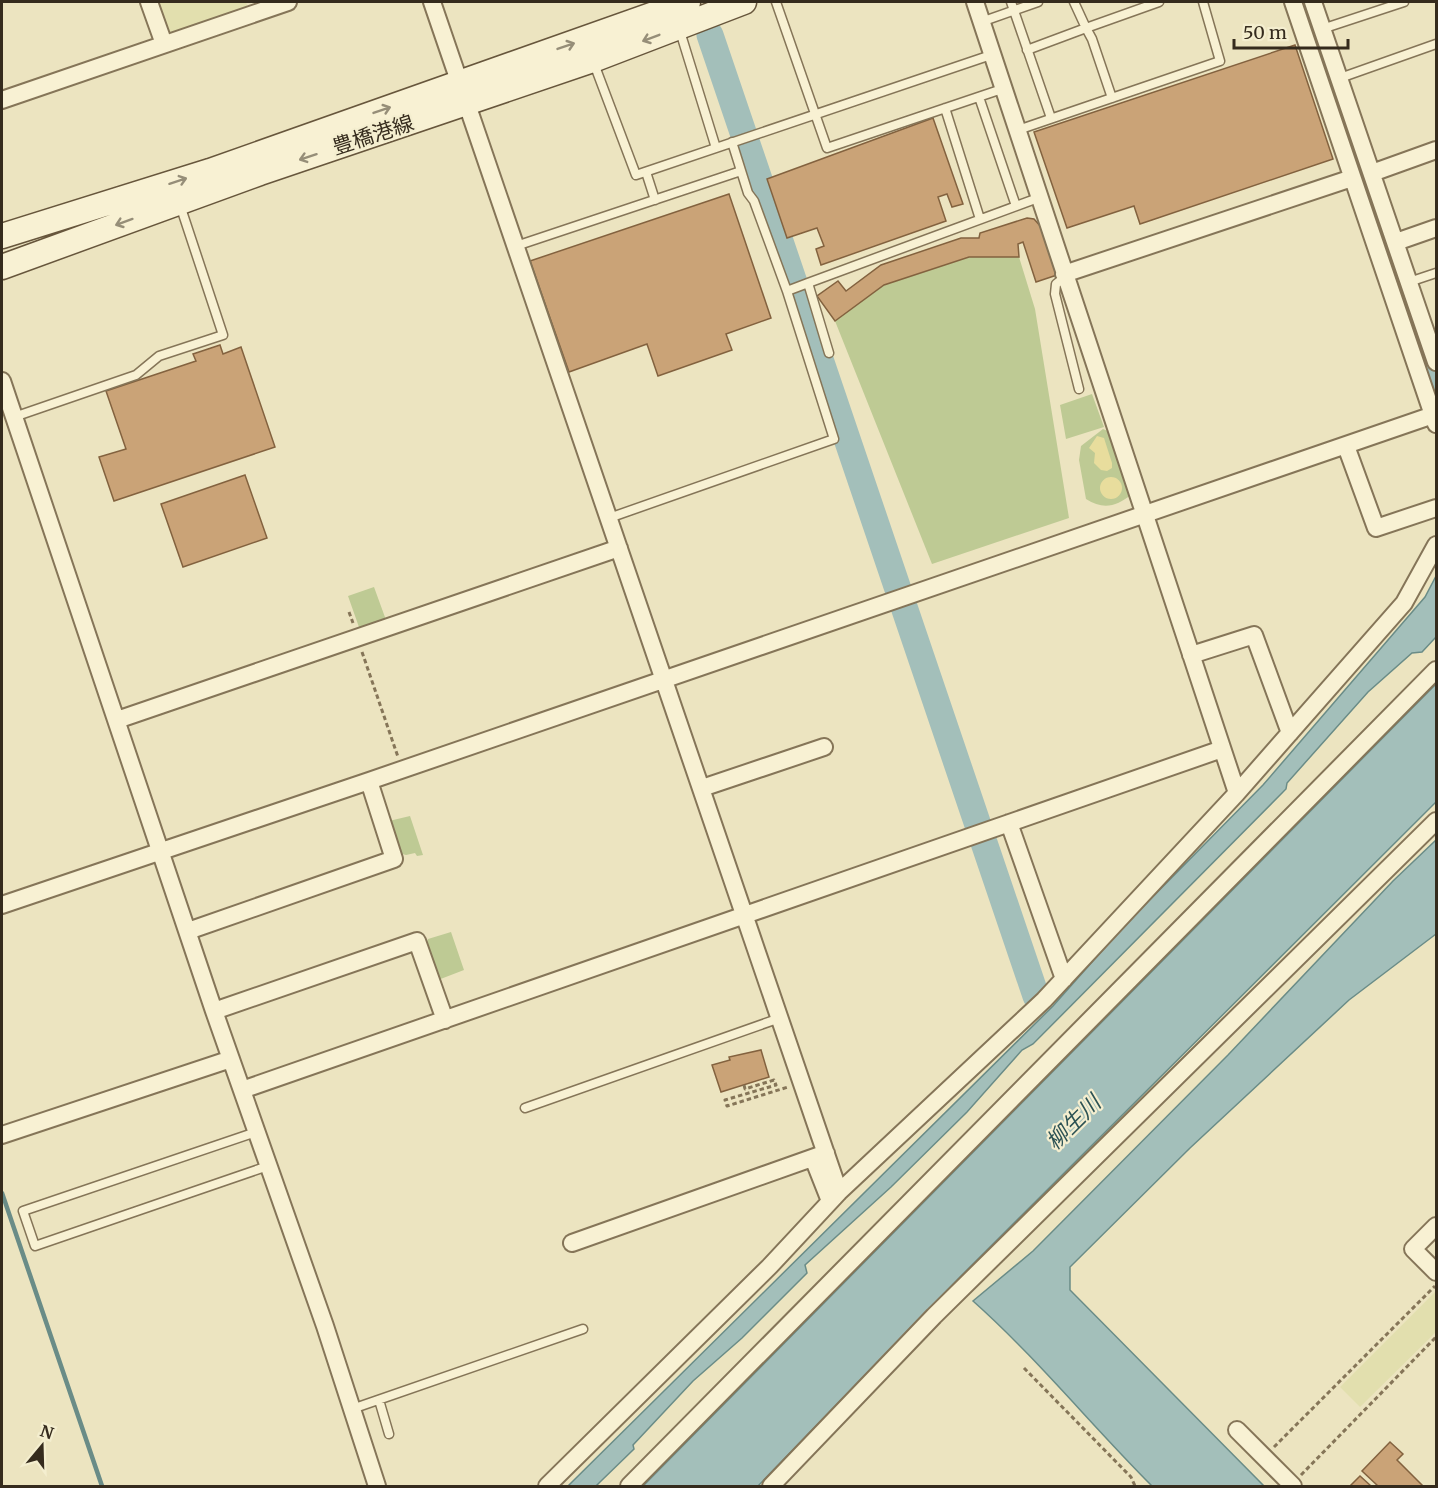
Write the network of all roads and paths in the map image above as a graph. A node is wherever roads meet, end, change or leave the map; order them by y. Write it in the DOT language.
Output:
graph roads {
  1 [pos="149,2"];
  2 [pos="288,2"];
  3 [pos="432,2"];
  4 [pos="688,2"];
  5 [pos="744,2"];
  6 [pos="776,2"];
  7 [pos="975,2"];
  8 [pos="1038,2"];
  9 [pos="1074,2"];
  10 [pos="1159,2"];
  11 [pos="1203,2"];
  12 [pos="1293,2"];
  13 [pos="1313,2"];
  14 [pos="1404,2"];
  15 [pos="1012,6"];
  16 [pos="981,22"];
  17 [pos="679,27"];
  18 [pos="1086,28"];
  19 [pos="1322,29"];
  20 [pos="164,44"];
  21 [pos="1437,44"];
  22 [pos="1028,50"];
  23 [pos="991,55"];
  24 [pos="593,60"];
  25 [pos="1340,78"];
  26 [pos="1002,89"];
  27 [pos="465,93"];
  28 [pos="979,97"];
  29 [pos="1112,98"];
  30 [pos="2,100"];
  31 [pos="945,108"];
  32 [pos="816,114"];
  33 [pos="1051,118"];
  34 [pos="1016,131"];
  35 [pos="736,141"];
  36 [pos="716,148"];
  37 [pos="1437,150"];
  38 [pos="741,171"];
  39 [pos="646,172"];
  40 [pos="1371,173"];
  41 [pos="1353,178"];
  42 [pos="1038,198"];
  43 [pos="655,200"];
  44 [pos="179,202"];
  45 [pos="1016,206"];
  46 [pos="980,219"];
  47 [pos="1437,228"];
  48 [pos="2,236"];
  49 [pos="1396,242"];
  50 [pos="516,246"];
  51 [pos="2,267"];
  52 [pos="1437,273"];
  53 [pos="1064,276"];
  54 [pos="1409,282"];
  55 [pos="796,287"];
  56 [pos="1431,327"];
  57 [pos="829,353"];
  58 [pos="1437,362"];
  59 [pos="2,381"];
  60 [pos="1079,389"];
  61 [pos="14,417"];
  62 [pos="1436,418"];
  63 [pos="1346,446"];
  64 [pos="1437,508"];
  65 [pos="1145,516"];
  66 [pos="609,518"];
  67 [pos="1437,545"];
  68 [pos="619,548"];
  69 [pos="349,612"];
  70 [pos="357,638"];
  71 [pos="1191,655"];
  72 [pos="1437,670"];
  73 [pos="664,678"];
  74 [pos="117,720"];
  75 [pos="1290,733"];
  76 [pos="824,747"];
  77 [pos="1222,749"];
  78 [pos="402,770"];
  79 [pos="369,782"];
  80 [pos="702,788"];
  81 [pos="1236,793"];
  82 [pos="1437,821"];
  83 [pos="1009,823"];
  84 [pos="162,850"];
  85 [pos="2,905"];
  86 [pos="745,914"];
  87 [pos="188,931"];
  88 [pos="1064,979"];
  89 [pos="214,1011"];
  90 [pos="780,1018"];
  91 [pos="445,1020"];
  92 [pos="231,1059"];
  93 [pos="796,1084"];
  94 [pos="744,1085"];
  95 [pos="242,1090"];
  96 [pos="525,1108"];
  97 [pos="256,1132"];
  98 [pos="2,1135"];
  99 [pos="820,1156"];
  100 [pos="268,1166"];
  101 [pos="834,1196"];
  102 [pos="1437,1226"];
  103 [pos="572,1243"];
  104 [pos="1437,1272"];
  105 [pos="1432,1289"];
  106 [pos="583,1329"];
  107 [pos="1437,1337"];
  108 [pos="1024,1368"];
  109 [pos="379,1400"];
  110 [pos="352,1409"];
  111 [pos="1237,1430"];
  112 [pos="389,1434"];
  113 [pos="1264,1457"];
  114 [pos="1292,1485"];
  115 [pos="377,1486"];
  116 [pos="547,1486"];
  117 [pos="629,1486"];
  118 [pos="771,1486"];
  119 [pos="1135,1486"];
  1 -- 20 [label="street"];
  2 -- 20 [label="street"];
  3 -- 27 [label="street"];
  27 -- 4 [label="main road, 豊橋港線, one-way"];
  5 -- 17 [label="main road, 豊橋港線"];
  6 -- 32 [label="lane"];
  7 -- 16 [label="street"];
  8 -- 15 [label="lane"];
  9 -- 18 [label="lane"];
  10 -- 18 [label="lane"];
  11 -- 29 [label="lane"];
  12 -- 41 [label="street"];
  13 -- 19 [label="street"];
  14 -- 19 [label="lane"];
  15 -- 16 [label="lane"];
  15 -- 22 [label="lane"];
  16 -- 23 [label="street"];
  17 -- 24 [label="main road, 豊橋港線, one-way"];
  17 -- 36 [label="lane"];
  18 -- 22 [label="lane"];
  18 -- 29 [label="lane"];
  19 -- 25 [label="street"];
  20 -- 30 [label="street"];
  21 -- 25 [label="lane"];
  22 -- 33 [label="lane"];
  23 -- 26 [label="street"];
  23 -- 32 [label="lane"];
  24 -- 27 [label="main road, 豊橋港線"];
  24 -- 39 [label="lane"];
  25 -- 40 [label="street"];
  26 -- 28 [label="lane"];
  26 -- 34 [label="street"];
  27 -- 44 [label="main road, 豊橋港線, one-way"];
  48 -- 27 [label="main road, 豊橋港線, one-way"];
  27 -- 50 [label="street"];
  28 -- 31 [label="lane"];
  28 -- 45 [label="lane"];
  29 -- 33 [label="lane"];
  31 -- 32 [label="lane"];
  31 -- 46 [label="lane"];
  32 -- 35 [label="lane"];
  33 -- 34 [label="lane"];
  34 -- 42 [label="street"];
  35 -- 36 [label="lane"];
  35 -- 38 [label="lane"];
  36 -- 39 [label="lane"];
  37 -- 40 [label="street"];
  38 -- 43 [label="lane"];
  38 -- 55 [label="lane"];
  39 -- 43 [label="lane"];
  40 -- 49 [label="street"];
  41 -- 53 [label="street"];
  41 -- 62 [label="street"];
  42 -- 45 [label="lane"];
  42 -- 53 [label="street"];
  43 -- 50 [label="lane"];
  44 -- 51 [label="main road, 豊橋港線, one-way"];
  44 -- 61 [label="lane"];
  45 -- 46 [label="lane"];
  46 -- 55 [label="lane"];
  47 -- 49 [label="street"];
  49 -- 54 [label="street"];
  50 -- 66 [label="street"];
  52 -- 54 [label="lane"];
  53 -- 60 [label="lane"];
  53 -- 65 [label="street"];
  54 -- 56 [label="street"];
  55 -- 57 [label="lane"];
  55 -- 66 [label="lane"];
  56 -- 58 [label="street"];
  59 -- 61 [label="street"];
  61 -- 74 [label="street"];
  62 -- 63 [label="street"];
  63 -- 64 [label="street"];
  63 -- 65 [label="street"];
  65 -- 71 [label="street"];
  65 -- 73 [label="street"];
  66 -- 68 [label="street"];
  67 -- 75 [label="street"];
  68 -- 70 [label="street"];
  68 -- 73 [label="street"];
  69 -- 70 [label="path"];
  70 -- 74 [label="street"];
  70 -- 78 [label="path"];
  71 -- 75 [label="street"];
  71 -- 77 [label="street"];
  72 -- 117 [label="street"];
  73 -- 78 [label="street"];
  73 -- 80 [label="street"];
  74 -- 84 [label="street"];
  75 -- 81 [label="street"];
  76 -- 80 [label="street"];
  77 -- 81 [label="street"];
  77 -- 83 [label="street"];
  78 -- 79 [label="street"];
  79 -- 84 [label="street"];
  79 -- 87 [label="street"];
  80 -- 86 [label="street"];
  81 -- 88 [label="street"];
  82 -- 118 [label="street"];
  83 -- 86 [label="street"];
  83 -- 88 [label="street"];
  84 -- 85 [label="street"];
  84 -- 87 [label="street"];
  86 -- 90 [label="street"];
  86 -- 91 [label="street"];
  87 -- 89 [label="street"];
  88 -- 101 [label="street"];
  89 -- 91 [label="street"];
  89 -- 92 [label="street"];
  90 -- 96 [label="lane"];
  90 -- 99 [label="street"];
  91 -- 95 [label="street"];
  92 -- 95 [label="street"];
  92 -- 98 [label="street"];
  93 -- 94 [label="path"];
  95 -- 97 [label="street"];
  97 -- 100 [label="street"];
  97 -- 100 [label="lane"];
  99 -- 101 [label="street"];
  99 -- 103 [label="street"];
  100 -- 110 [label="street"];
  101 -- 116 [label="street"];
  102 -- 104 [label="street"];
  105 -- 113 [label="path"];
  106 -- 109 [label="lane"];
  107 -- 114 [label="path"];
  108 -- 119 [label="path"];
  109 -- 110 [label="lane"];
  109 -- 112 [label="lane"];
  110 -- 115 [label="street"];
  111 -- 113 [label="street"];
  113 -- 114 [label="street"];
}
